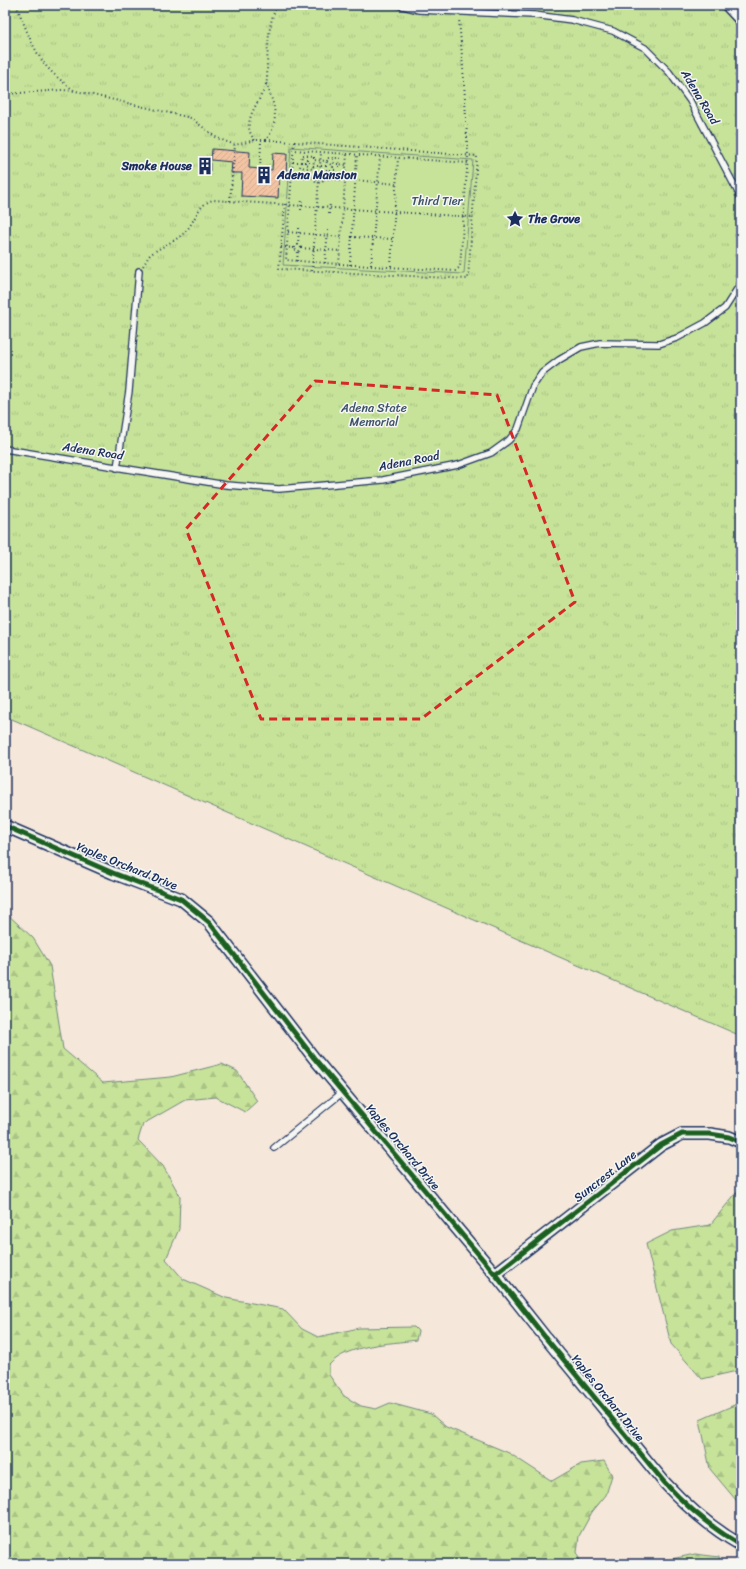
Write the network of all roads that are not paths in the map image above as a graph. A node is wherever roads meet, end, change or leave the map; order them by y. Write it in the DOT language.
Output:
graph roads {
  1 [pos="399,5"];
  2 [pos="727,5"];
  3 [pos="741,20"];
  4 [pos="741,198"];
  5 [pos="139,271"];
  6 [pos="741,283"];
  7 [pos="5,449"];
  8 [pos="117,468"];
  9 [pos="5,826"];
  10 [pos="343,1092"];
  11 [pos="741,1142"];
  12 [pos="274,1148"];
  13 [pos="495,1274"];
  14 [pos="741,1545"];
  1 -- 4 [label="lane, Adena Road"];
  2 -- 3 [label="street"];
  5 -- 8 [label="lane"];
  6 -- 8 [label="lane, Adena Road"];
  7 -- 8 [label="lane, Adena Road"];
  9 -- 10 [label="street, Yaples Orchard Drive"];
  10 -- 12 [label="lane"];
  10 -- 13 [label="street, Yaples Orchard Drive"];
  11 -- 13 [label="street, Suncrest Lane"];
  13 -- 14 [label="street, Yaples Orchard Drive"];
}
